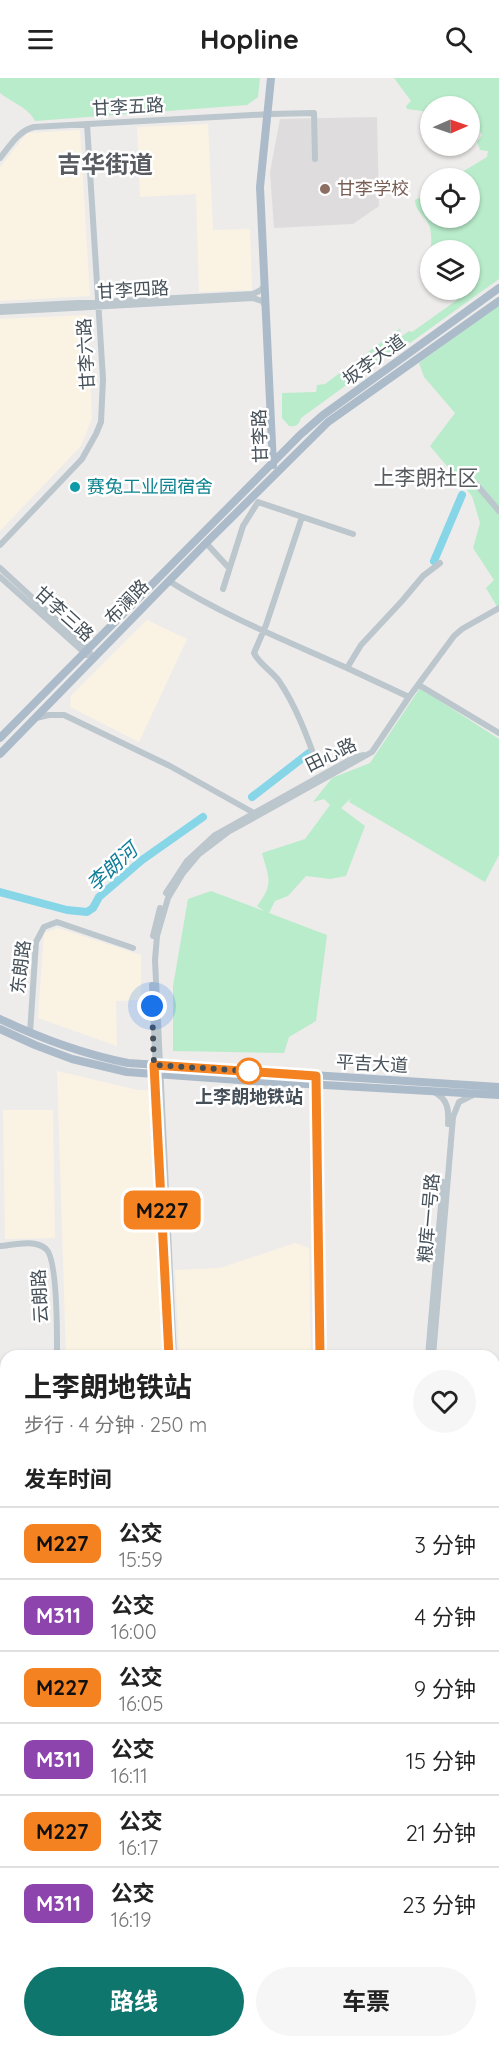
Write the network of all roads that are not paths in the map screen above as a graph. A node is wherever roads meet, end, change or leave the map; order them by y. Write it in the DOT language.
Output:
graph roads {
  1 [pos="271,78"];
  2 [pos="275,78"];
  3 [pos="269,114"];
  4 [pos="87,124"];
  5 [pos="0,158"];
  6 [pos="315,159"];
  7 [pos="264,285"];
  8 [pos="499,288"];
  9 [pos="499,301"];
  10 [pos="98,304"];
  11 [pos="265,305"];
  12 [pos="0,307"];
  13 [pos="0,312"];
  14 [pos="275,465"];
  15 [pos="476,484"];
  16 [pos="499,511"];
  17 [pos="302,516"];
  18 [pos="353,534"];
  19 [pos="206,543"];
  20 [pos="0,545"];
  21 [pos="440,563"];
  22 [pos="0,568"];
  23 [pos="230,568"];
  24 [pos="0,577"];
  25 [pos="169,581"];
  26 [pos="223,589"];
  27 [pos="499,608"];
  28 [pos="264,630"];
  29 [pos="85,650"];
  30 [pos="93,658"];
  31 [pos="347,668"];
  32 [pos="419,685"];
  33 [pos="409,697"];
  34 [pos="36,718"];
  35 [pos="499,733"];
  36 [pos="0,738"];
  37 [pos="0,754"];
  38 [pos="317,764"];
  39 [pos="255,814"];
  40 [pos="133,948"];
  41 [pos="0,1019"];
  42 [pos="0,1029"];
  43 [pos="30,1033"];
  44 [pos="157,1065"];
  45 [pos="157,1074"];
  46 [pos="316,1080"];
  47 [pos="499,1087"];
  48 [pos="434,1092"];
  49 [pos="474,1094"];
  50 [pos="499,1095"];
  51 [pos="0,1246"];
  52 [pos="57,1350"];
  53 [pos="171,1350"];
  54 [pos="320,1350"];
  55 [pos="431,1350"];
  56 [pos="432,1350"];
  1 -- 3 [label="main road, 甘李路"];
  2 -- 3 [label="main road, 甘李路"];
  3 -- 4 [label="street, 甘李五路"];
  3 -- 6 [label="street, 甘李五路"];
  3 -- 7 [label="main road, 甘李路"];
  3 -- 14 [label="main road, 甘李路"];
  4 -- 5 [label="street, 甘李五路"];
  4 -- 10 [label="street, 甘李六路"];
  7 -- 10 [label="street, 甘李四路"];
  7 -- 11 [label="main road, 甘李路"];
  8 -- 14 [label="main road, 坂李大道"];
  9 -- 14 [label="main road, 坂李大道"];
  10 -- 11 [label="street, 甘李四路"];
  10 -- 12 [label="street, 甘李四路"];
  10 -- 13 [label="street, 甘李四路"];
  10 -- 20 [label="street, 甘李六路"];
  11 -- 14 [label="main road, 甘李路"];
  14 -- 19 [label="main road, 布澜路"];
  14 -- 29 [label="main road, 布澜路"];
  15 -- 16 [label="street"];
  17 -- 18 [label="street"];
  17 -- 23 [label="street"];
  17 -- 28 [label="street"];
  19 -- 23 [label="street"];
  19 -- 25 [label="main road, 布澜路"];
  21 -- 31 [label="street"];
  22 -- 29 [label="street, 甘李三路"];
  23 -- 26 [label="street"];
  24 -- 29 [label="street, 甘李三路"];
  25 -- 28 [label="street"];
  25 -- 30 [label="main road, 布澜路"];
  27 -- 32 [label="street"];
  28 -- 31 [label="street"];
  28 -- 38 [label="street"];
  29 -- 30 [label="street, 甘李三路"];
  29 -- 36 [label="main road, 布澜路"];
  30 -- 34 [label="main road, 布澜路"];
  31 -- 33 [label="street"];
  32 -- 33 [label="street"];
  32 -- 35 [label="street"];
  33 -- 39 [label="street, 田心路"];
  34 -- 37 [label="main road, 布澜路"];
  34 -- 39 [label="street"];
  39 -- 44 [label="street, 田心路"];
  40 -- 43 [label="street, 东朗路"];
  41 -- 43 [label="main road, 平吉大道"];
  42 -- 45 [label="main road, 平吉大道"];
  43 -- 44 [label="main road, 平吉大道"];
  44 -- 45 [label="street, 田心路"];
  44 -- 46 [label="main road, 平吉大道"];
  45 -- 46 [label="main road, 平吉大道"];
  45 -- 53 [label="street, 田心路"];
  46 -- 47 [label="main road, 平吉大道"];
  46 -- 48 [label="main road, 平吉大道"];
  46 -- 54 [label="street"];
  48 -- 49 [label="main road, 平吉大道"];
  48 -- 55 [label="street, 粮库一号路"];
  49 -- 50 [label="main road, 平吉大道"];
  49 -- 56 [label="street, 粮库一号路"];
  51 -- 52 [label="street, 云朗路"];
}
